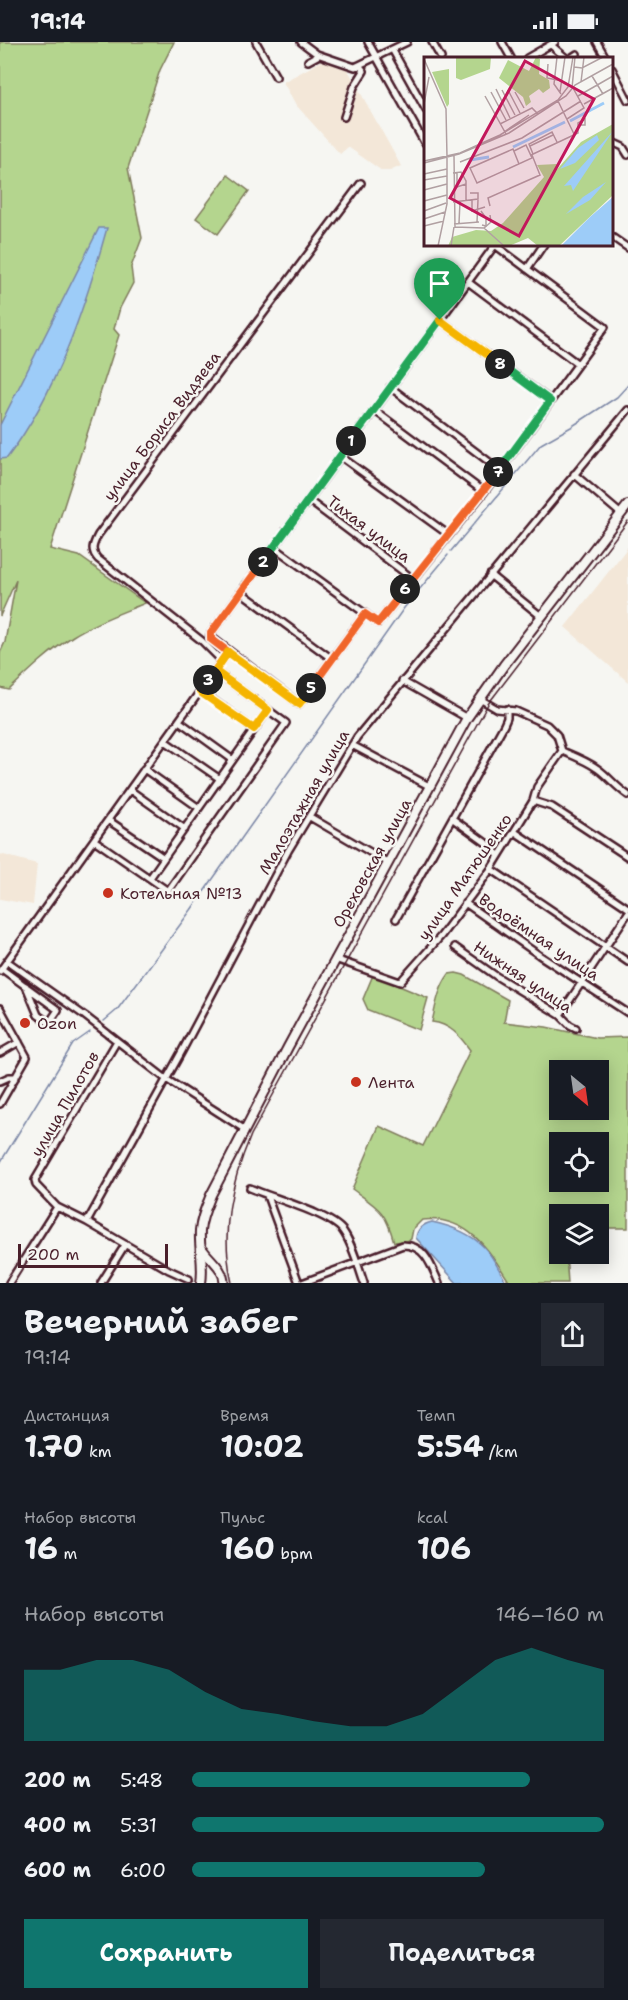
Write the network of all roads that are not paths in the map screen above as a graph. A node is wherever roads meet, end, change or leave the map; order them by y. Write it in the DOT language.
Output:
graph roads {
  1 [pos="256,42"];
  2 [pos="301,42"];
  3 [pos="368,42"];
  4 [pos="407,42"];
  5 [pos="432,42"];
  6 [pos="502,42"];
  7 [pos="538,42"];
  8 [pos="597,42"];
  9 [pos="553,43"];
  10 [pos="392,49"];
  11 [pos="542,50"];
  12 [pos="577,54"];
  13 [pos="319,55"];
  14 [pos="536,56"];
  15 [pos="440,57"];
  16 [pos="510,57"];
  17 [pos="565,57"];
  18 [pos="572,57"];
  19 [pos="605,57"];
  20 [pos="377,58"];
  21 [pos="308,61"];
  22 [pos="360,66"];
  23 [pos="613,71"];
  24 [pos="276,77"];
  25 [pos="628,100"];
  26 [pos="424,107"];
  27 [pos="344,117"];
  28 [pos="424,139"];
  29 [pos="613,142"];
  30 [pos="628,155"];
  31 [pos="361,183"];
  32 [pos="613,238"];
  33 [pos="494,246"];
  34 [pos="496,246"];
  35 [pos="543,246"];
  36 [pos="628,248"];
  37 [pos="527,268"];
  38 [pos="468,282"];
  39 [pos="440,320"];
  40 [pos="578,364"];
  41 [pos="390,387"];
  42 [pos="550,401"];
  43 [pos="374,410"];
  44 [pos="628,410"];
  45 [pos="340,456"];
  46 [pos="500,470"];
  47 [pos="574,474"];
  48 [pos="484,492"];
  49 [pos="308,500"];
  50 [pos="628,505"];
  51 [pos="621,514"];
  52 [pos="448,535"];
  53 [pos="274,547"];
  54 [pos="490,575"];
  55 [pos="413,579"];
  56 [pos="241,592"];
  57 [pos="365,614"];
  58 [pos="542,617"];
  59 [pos="228,652"];
  60 [pos="332,659"];
  61 [pos="222,661"];
  62 [pos="215,671"];
  63 [pos="402,681"];
  64 [pos="200,692"];
  65 [pos="480,699"];
  66 [pos="507,709"];
  67 [pos="268,710"];
  68 [pos="467,717"];
  69 [pos="179,721"];
  70 [pos="254,729"];
  71 [pos="165,741"];
  72 [pos="352,744"];
  73 [pos="562,751"];
  74 [pos="233,760"];
  75 [pos="144,770"];
  76 [pos="220,778"];
  77 [pos="429,786"];
  78 [pos="129,790"];
  79 [pos="628,795"];
  80 [pos="533,801"];
  81 [pos="199,808"];
  82 [pos="310,817"];
  83 [pos="453,819"];
  84 [pos="108,820"];
  85 [pos="184,828"];
  86 [pos="515,832"];
  87 [pos="94,840"];
  88 [pos="500,856"];
  89 [pos="628,857"];
  90 [pos="164,858"];
  91 [pos="387,862"];
  92 [pos="491,869"];
  93 [pos="150,878"];
  94 [pos="465,903"];
  95 [pos="628,908"];
  96 [pos="628,913"];
  97 [pos="396,919"];
  98 [pos="455,947"];
  99 [pos="606,947"];
  100 [pos="336,959"];
  101 [pos="7,961"];
  102 [pos="628,962"];
  103 [pos="1,970"];
  104 [pos="582,984"];
  105 [pos="26,986"];
  106 [pos="0,1008"];
  107 [pos="628,1013"];
  108 [pos="560,1015"];
  109 [pos="576,1028"];
  110 [pos="117,1041"];
  111 [pos="19,1042"];
  112 [pos="0,1053"];
  113 [pos="16,1077"];
  114 [pos="166,1079"];
  115 [pos="0,1081"];
  116 [pos="0,1104"];
  117 [pos="244,1129"];
  118 [pos="250,1188"];
  119 [pos="267,1196"];
  120 [pos="57,1207"];
  121 [pos="87,1222"];
  122 [pos="200,1244"];
  123 [pos="125,1245"];
  124 [pos="356,1262"];
  125 [pos="189,1279"];
  126 [pos="203,1281"];
  127 [pos="9,1283"];
  128 [pos="101,1283"];
  129 [pos="224,1283"];
  130 [pos="301,1283"];
  131 [pos="364,1283"];
  132 [pos="439,1283"];
  1 -- 24 [label="street"];
  2 -- 13 [label="street"];
  3 -- 20 [label="street"];
  4 -- 10 [label="street"];
  5 -- 15 [label="street"];
  6 -- 16 [label="street"];
  7 -- 11 [label="street"];
  8 -- 19 [label="street"];
  9 -- 11 [label="street"];
  9 -- 17 [label="street"];
  10 -- 20 [label="street"];
  10 -- 26 [label="street"];
  11 -- 14 [label="street"];
  12 -- 18 [label="street"];
  13 -- 21 [label="street"];
  13 -- 22 [label="street"];
  20 -- 22 [label="street"];
  20 -- 28 [label="street"];
  22 -- 27 [label="street"];
  23 -- 25 [label="street"];
  29 -- 30 [label="street"];
  31 -- 61 [label="street, улица Бориса Видяева"];
  32 -- 36 [label="street"];
  33 -- 38 [label="street"];
  34 -- 37 [label="street"];
  35 -- 37 [label="street"];
  37 -- 40 [label="street"];
  38 -- 39 [label="street"];
  38 -- 40 [label="street"];
  39 -- 41 [label="street"];
  39 -- 42 [label="street"];
  40 -- 42 [label="street"];
  41 -- 43 [label="street"];
  41 -- 46 [label="street"];
  42 -- 46 [label="street"];
  43 -- 45 [label="street"];
  43 -- 48 [label="street"];
  44 -- 47 [label="street, Малоэтажная улица"];
  45 -- 49 [label="street"];
  45 -- 52 [label="street"];
  46 -- 48 [label="street"];
  47 -- 51 [label="street"];
  47 -- 54 [label="street, Малоэтажная улица"];
  48 -- 52 [label="street"];
  49 -- 53 [label="street"];
  49 -- 55 [label="street, Тихая улица"];
  50 -- 51 [label="main road, Ореховская улица"];
  51 -- 58 [label="main road, Ореховская улица"];
  52 -- 55 [label="street"];
  53 -- 56 [label="street"];
  53 -- 57 [label="street"];
  54 -- 58 [label="street"];
  54 -- 63 [label="street, Малоэтажная улица"];
  55 -- 57 [label="street"];
  56 -- 59 [label="street"];
  56 -- 60 [label="street"];
  57 -- 60 [label="street"];
  58 -- 65 [label="main road, Ореховская улица"];
  59 -- 60 [label="street"];
  59 -- 61 [label="street"];
  61 -- 62 [label="street"];
  62 -- 64 [label="street"];
  62 -- 67 [label="street"];
  63 -- 68 [label="street"];
  63 -- 72 [label="street, Малоэтажная улица"];
  64 -- 69 [label="street"];
  64 -- 70 [label="street"];
  65 -- 66 [label="street"];
  65 -- 68 [label="main road, Ореховская улица"];
  66 -- 73 [label="street"];
  66 -- 83 [label="street"];
  67 -- 70 [label="street"];
  67 -- 93 [label="street"];
  68 -- 77 [label="main road, Ореховская улица"];
  69 -- 71 [label="street"];
  69 -- 74 [label="street"];
  70 -- 74 [label="street"];
  71 -- 75 [label="street"];
  71 -- 76 [label="street"];
  72 -- 77 [label="street"];
  72 -- 82 [label="street, Малоэтажная улица"];
  73 -- 79 [label="street"];
  73 -- 80 [label="street, улица Матюшенко"];
  74 -- 76 [label="street"];
  75 -- 78 [label="street"];
  75 -- 81 [label="street"];
  76 -- 81 [label="street"];
  77 -- 91 [label="main road, Ореховская улица"];
  78 -- 84 [label="street"];
  78 -- 85 [label="street"];
  80 -- 86 [label="street, улица Матюшенко"];
  80 -- 89 [label="street"];
  81 -- 85 [label="street"];
  82 -- 91 [label="street"];
  82 -- 114 [label="street, Малоэтажная улица"];
  83 -- 88 [label="street"];
  83 -- 97 [label="street"];
  84 -- 87 [label="street"];
  84 -- 90 [label="street"];
  85 -- 90 [label="street"];
  86 -- 88 [label="street, улица Матюшенко"];
  86 -- 95 [label="street"];
  87 -- 93 [label="street"];
  87 -- 101 [label="street"];
  88 -- 92 [label="street, улица Матюшенко"];
  90 -- 93 [label="street"];
  91 -- 100 [label="main road, Ореховская улица"];
  92 -- 94 [label="street, улица Матюшенко"];
  92 -- 99 [label="street"];
  94 -- 100 [label="street, улица Матюшенко"];
  94 -- 104 [label="street, Водоёмная улица"];
  96 -- 99 [label="street"];
  98 -- 108 [label="street, Нижняя улица"];
  99 -- 102 [label="street"];
  99 -- 104 [label="street"];
  100 -- 117 [label="main road, Ореховская улица"];
  101 -- 103 [label="street"];
  101 -- 110 [label="street"];
  103 -- 105 [label="street"];
  104 -- 107 [label="street, Водоёмная улица"];
  104 -- 108 [label="street"];
  105 -- 105 [label="street"];
  106 -- 111 [label="street"];
  108 -- 109 [label="street, Нижняя улица"];
  110 -- 114 [label="street"];
  110 -- 120 [label="street, улица Пилотов"];
  111 -- 112 [label="street"];
  111 -- 113 [label="street"];
  113 -- 115 [label="street"];
  113 -- 116 [label="street"];
  114 -- 117 [label="street"];
  114 -- 121 [label="street, Малоэтажная улица"];
  117 -- 122 [label="main road, Ореховская улица"];
  118 -- 119 [label="street"];
  119 -- 124 [label="street"];
  119 -- 130 [label="street"];
  120 -- 121 [label="street"];
  120 -- 127 [label="street"];
  121 -- 123 [label="street"];
  122 -- 126 [label="main road, Ореховская улица"];
  122 -- 129 [label="main road"];
  123 -- 125 [label="street"];
  123 -- 128 [label="street"];
  124 -- 130 [label="street"];
  124 -- 131 [label="street"];
  124 -- 132 [label="street"];
}
